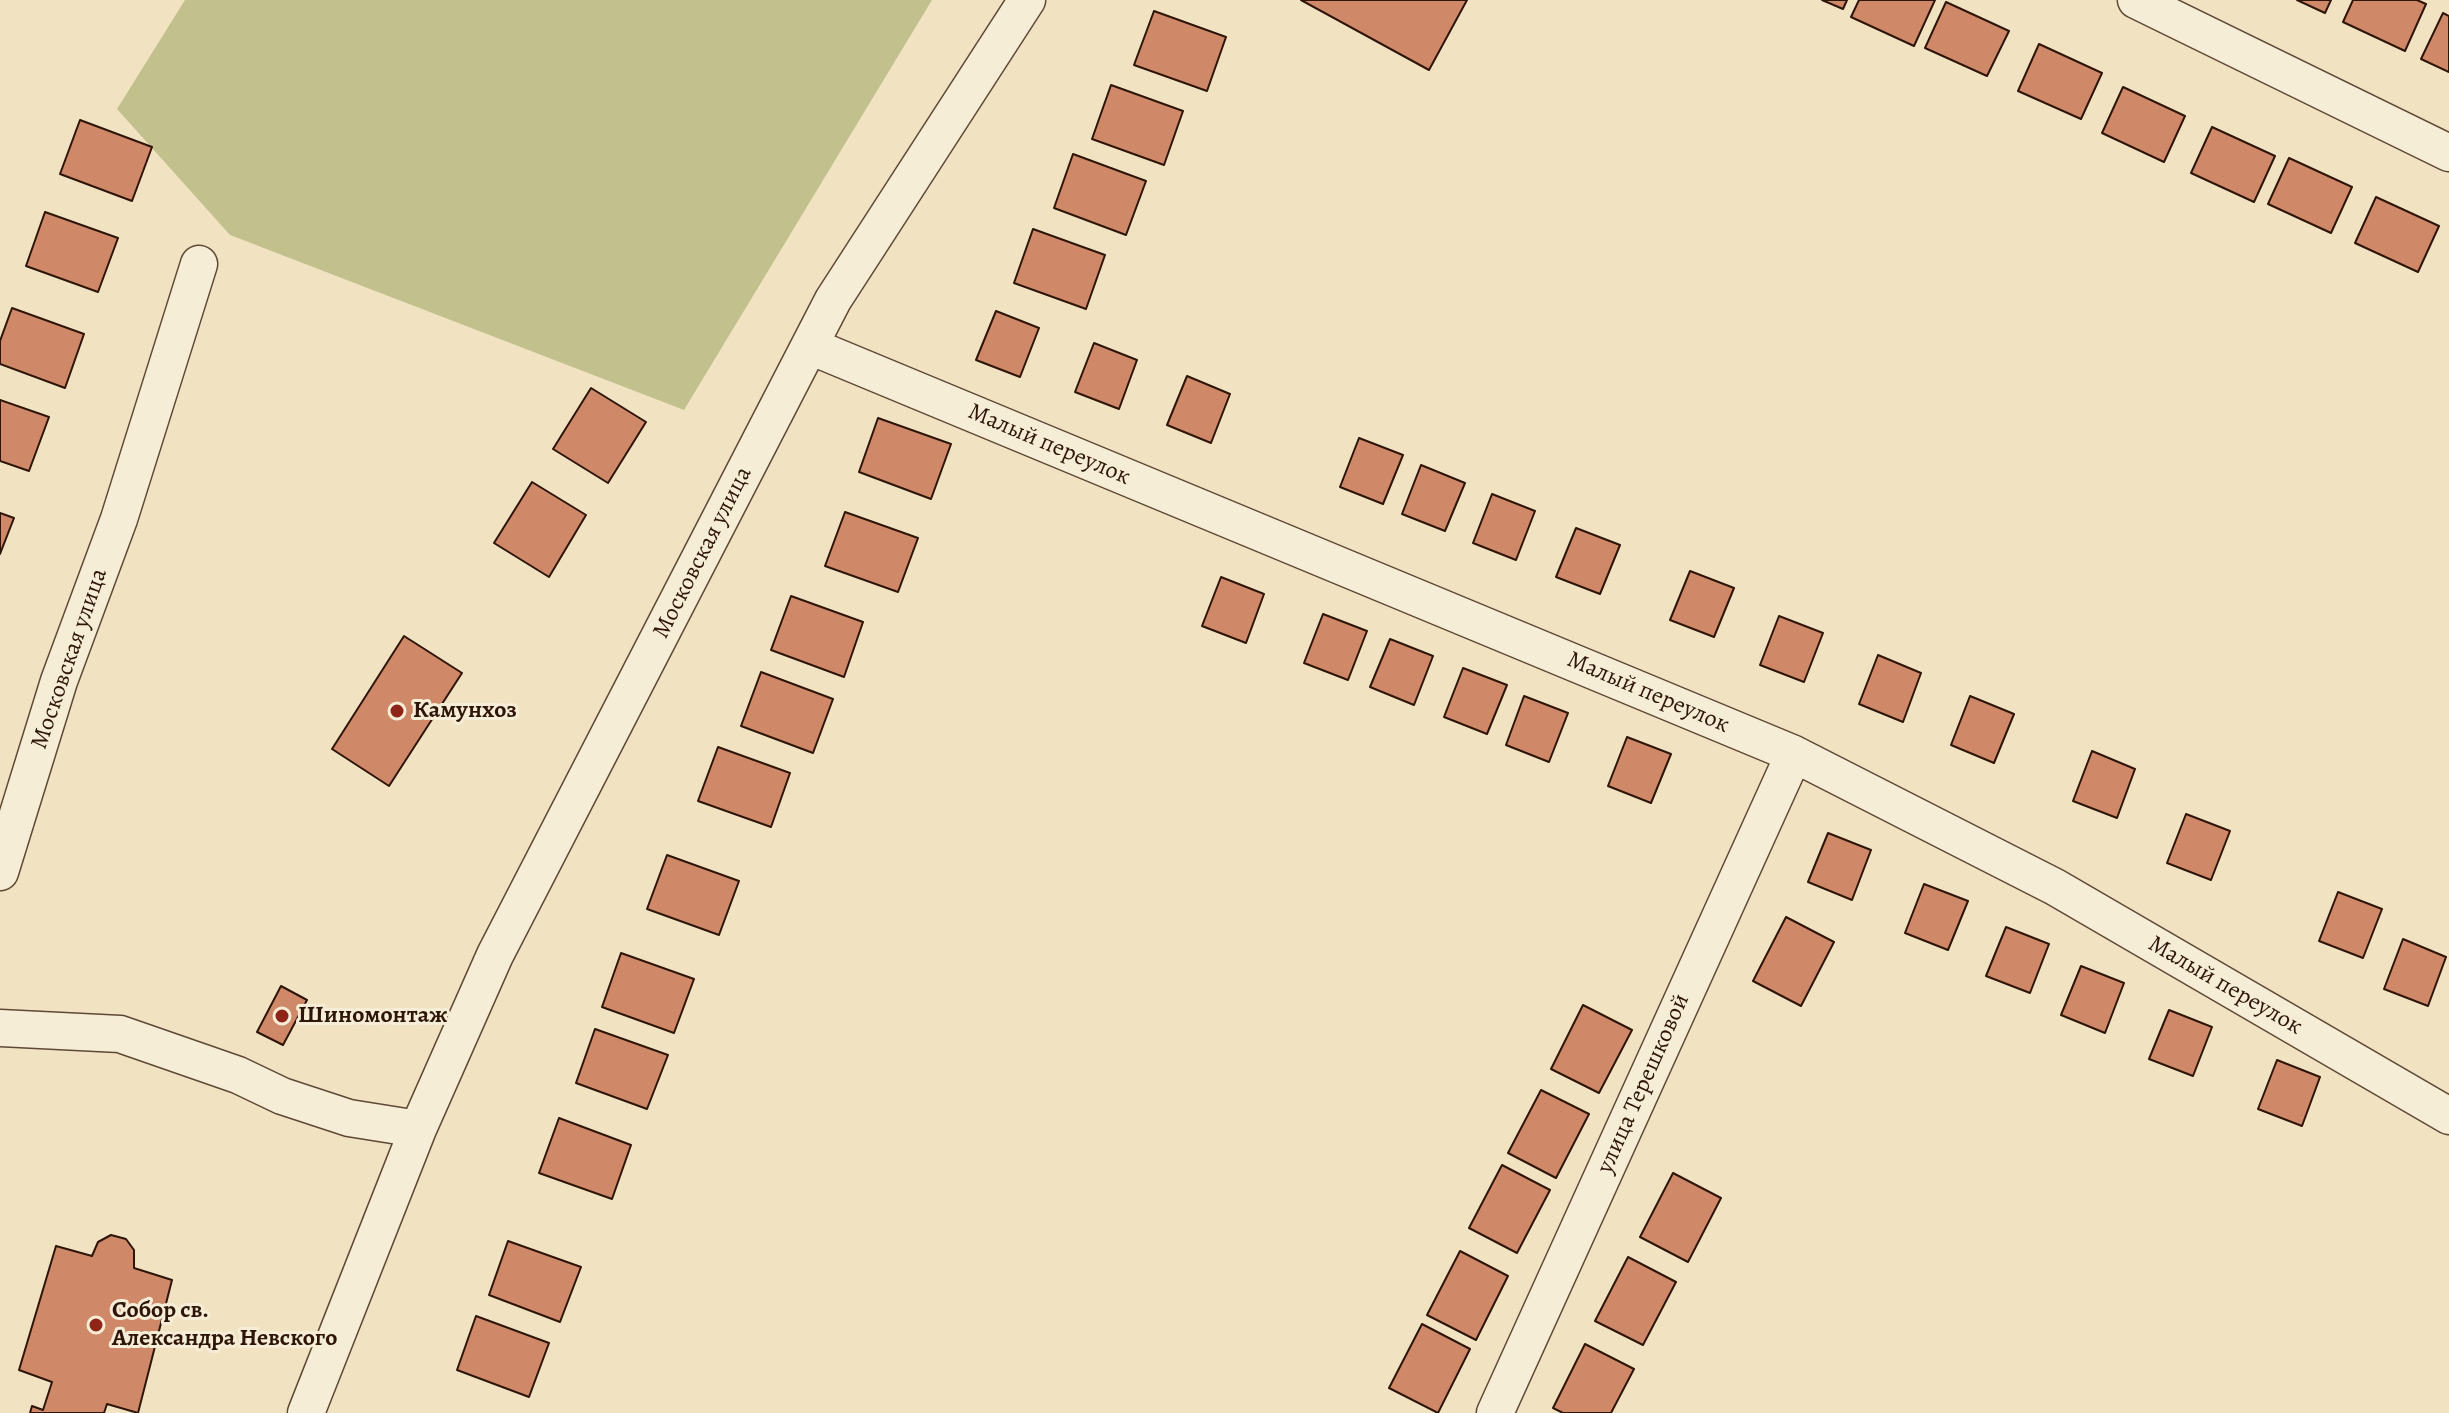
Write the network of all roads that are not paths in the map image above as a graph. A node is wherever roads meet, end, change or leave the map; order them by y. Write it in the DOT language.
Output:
graph roads {
  1 [pos="1027,0"];
  2 [pos="2136,0"];
  3 [pos="2449,153"];
  4 [pos="199,264"];
  5 [pos="810,346"];
  6 [pos="1794,754"];
  7 [pos="0,872"];
  8 [pos="0,1028"];
  9 [pos="2449,1116"];
  10 [pos="418,1129"];
  11 [pos="306,1413"];
  12 [pos="1495,1413"];
  1 -- 5 [label="street, Московская улица"];
  2 -- 3 [label="street"];
  4 -- 7 [label="street, Московская улица"];
  5 -- 6 [label="street, Малый переулок"];
  5 -- 10 [label="street, Московская улица"];
  6 -- 9 [label="street, Малый переулок"];
  6 -- 12 [label="street, улица Терешковой"];
  8 -- 10 [label="street"];
  10 -- 11 [label="street, Московская улица"];
}
